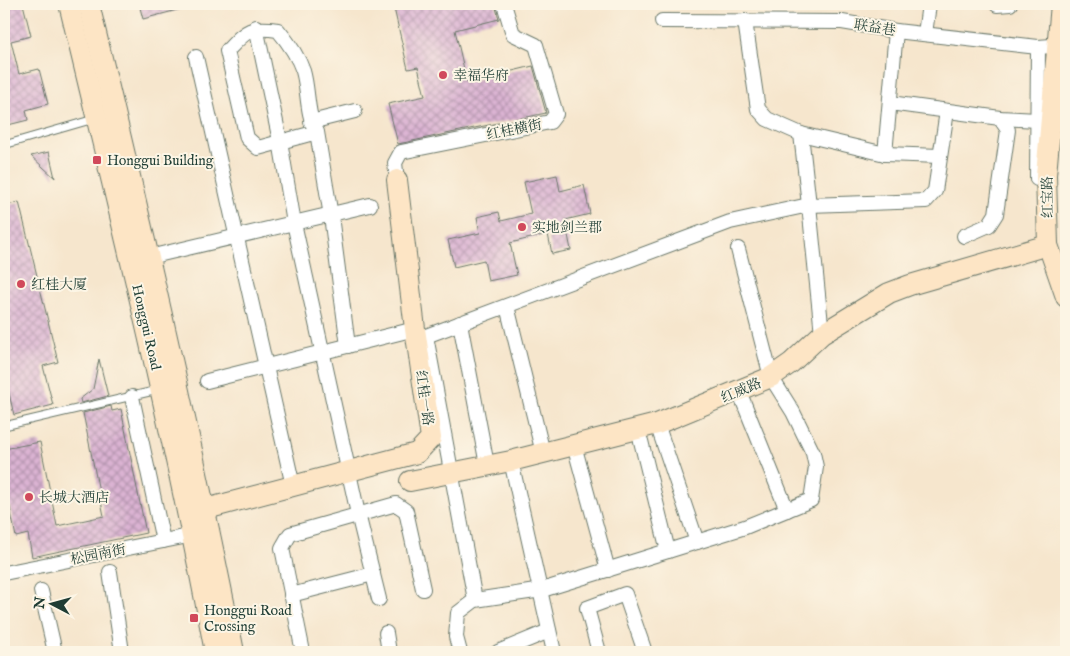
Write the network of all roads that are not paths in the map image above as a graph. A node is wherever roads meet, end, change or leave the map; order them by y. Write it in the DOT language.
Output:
graph roads {
  1 [pos="69,4"];
  2 [pos="89,4"];
  3 [pos="504,4"];
  4 [pos="929,4"];
  5 [pos="1061,4"];
  6 [pos="745,21"];
  7 [pos="662,22"];
  8 [pos="256,27"];
  9 [pos="896,30"];
  10 [pos="925,34"];
  11 [pos="1054,46"];
  12 [pos="196,57"];
  13 [pos="890,103"];
  14 [pos="355,111"];
  15 [pos="947,111"];
  16 [pos="97,118"];
  17 [pos="1000,118"];
  18 [pos="1037,120"];
  19 [pos="314,127"];
  20 [pos="801,134"];
  21 [pos="280,141"];
  22 [pos="4,145"];
  23 [pos="885,154"];
  24 [pos="940,156"];
  25 [pos="397,180"];
  26 [pos="370,205"];
  27 [pos="809,205"];
  28 [pos="331,216"];
  29 [pos="294,223"];
  30 [pos="964,236"];
  31 [pos="237,237"];
  32 [pos="1043,246"];
  33 [pos="738,249"];
  34 [pos="150,257"];
  35 [pos="1066,297"];
  36 [pos="507,306"];
  37 [pos="460,324"];
  38 [pos="415,329"];
  39 [pos="822,334"];
  40 [pos="348,346"];
  41 [pos="323,352"];
  42 [pos="266,368"];
  43 [pos="771,377"];
  44 [pos="207,380"];
  45 [pos="161,389"];
  46 [pos="739,391"];
  47 [pos="132,397"];
  48 [pos="657,424"];
  49 [pos="4,426"];
  50 [pos="641,441"];
  51 [pos="574,445"];
  52 [pos="543,453"];
  53 [pos="511,461"];
  54 [pos="487,465"];
  55 [pos="350,470"];
  56 [pos="451,472"];
  57 [pos="410,481"];
  58 [pos="293,486"];
  59 [pos="206,509"];
  60 [pos="787,510"];
  61 [pos="358,514"];
  62 [pos="193,535"];
  63 [pos="162,541"];
  64 [pos="697,542"];
  65 [pos="668,551"];
  66 [pos="608,570"];
  67 [pos="110,572"];
  68 [pos="4,573"];
  69 [pos="373,574"];
  70 [pos="423,589"];
  71 [pos="542,590"];
  72 [pos="41,591"];
  73 [pos="291,595"];
  74 [pos="380,599"];
  75 [pos="475,600"];
  76 [pos="549,631"];
  77 [pos="386,633"];
  78 [pos="55,652"];
  79 [pos="122,652"];
  80 [pos="215,652"];
  81 [pos="234,652"];
  82 [pos="303,652"];
  83 [pos="389,652"];
  84 [pos="460,652"];
  85 [pos="498,652"];
  86 [pos="554,652"];
  87 [pos="599,652"];
  88 [pos="645,652"];
  1 -- 16 [label="street, Honggui Road"];
  2 -- 34 [label="street, Honggui Road"];
  3 -- 25 [label="street, 红桂横街"];
  4 -- 10 [label="street"];
  5 -- 11 [label="street, 红宝路"];
  6 -- 7 [label="street, 联益巷"];
  6 -- 9 [label="street, 联益巷"];
  6 -- 20 [label="street"];
  8 -- 19 [label="street"];
  8 -- 21 [label="street"];
  8 -- 21 [label="street"];
  9 -- 10 [label="street, 联益巷"];
  9 -- 13 [label="street"];
  10 -- 11 [label="street, 联益巷"];
  11 -- 18 [label="street"];
  11 -- 32 [label="street, 红宝路"];
  12 -- 31 [label="street"];
  13 -- 15 [label="street"];
  13 -- 23 [label="street"];
  14 -- 19 [label="street"];
  15 -- 17 [label="street"];
  15 -- 24 [label="street"];
  16 -- 22 [label="lane"];
  16 -- 45 [label="street, Honggui Road"];
  17 -- 18 [label="street"];
  17 -- 30 [label="street"];
  18 -- 32 [label="street"];
  19 -- 21 [label="street"];
  19 -- 28 [label="street"];
  20 -- 23 [label="street"];
  20 -- 27 [label="street"];
  21 -- 29 [label="street"];
  23 -- 24 [label="street"];
  24 -- 27 [label="street"];
  25 -- 38 [label="street, 红桂一路"];
  26 -- 28 [label="street"];
  27 -- 36 [label="street"];
  27 -- 39 [label="street"];
  28 -- 29 [label="street"];
  28 -- 40 [label="street"];
  29 -- 31 [label="street"];
  29 -- 41 [label="street"];
  31 -- 34 [label="street"];
  31 -- 42 [label="street"];
  32 -- 35 [label="street, 红宝路"];
  32 -- 39 [label="street, 红威路"];
  33 -- 43 [label="street"];
  34 -- 59 [label="street, Honggui Road"];
  36 -- 37 [label="street"];
  36 -- 52 [label="street"];
  37 -- 54 [label="street"];
  37 -- 56 [label="street"];
  38 -- 40 [label="street"];
  38 -- 55 [label="street, 红桂一路"];
  39 -- 43 [label="street, 红威路"];
  40 -- 41 [label="street"];
  41 -- 42 [label="street"];
  41 -- 55 [label="street"];
  42 -- 44 [label="street"];
  42 -- 58 [label="street"];
  43 -- 46 [label="street, 红威路"];
  43 -- 60 [label="street"];
  45 -- 47 [label="lane"];
  45 -- 62 [label="street, Honggui Road"];
  46 -- 48 [label="street, 红威路"];
  46 -- 60 [label="street"];
  47 -- 49 [label="lane"];
  47 -- 63 [label="street"];
  48 -- 51 [label="street, 红威路"];
  48 -- 64 [label="street"];
  50 -- 65 [label="street"];
  51 -- 52 [label="street, 红威路"];
  51 -- 66 [label="street"];
  52 -- 53 [label="street, 红威路"];
  53 -- 54 [label="street, 红威路"];
  53 -- 71 [label="street"];
  54 -- 56 [label="street, 红威路"];
  55 -- 58 [label="street, 红桂一路"];
  55 -- 61 [label="street"];
  56 -- 57 [label="street, 红威路"];
  56 -- 75 [label="street"];
  58 -- 59 [label="street, 红桂一路"];
  59 -- 81 [label="street, Honggui Road"];
  60 -- 64 [label="street"];
  61 -- 69 [label="street"];
  61 -- 70 [label="street"];
  61 -- 73 [label="street"];
  62 -- 63 [label="street, 松园南街"];
  62 -- 80 [label="street, Honggui Road"];
  63 -- 68 [label="street, 松园南街"];
  64 -- 65 [label="street"];
  65 -- 66 [label="street"];
  66 -- 71 [label="street"];
  67 -- 79 [label="street"];
  69 -- 73 [label="street"];
  69 -- 74 [label="street"];
  71 -- 75 [label="street"];
  71 -- 76 [label="street"];
  72 -- 78 [label="street"];
  73 -- 82 [label="street"];
  75 -- 84 [label="street"];
  76 -- 85 [label="street"];
  76 -- 86 [label="street"];
  77 -- 83 [label="street"];
  87 -- 88 [label="street"];
}
